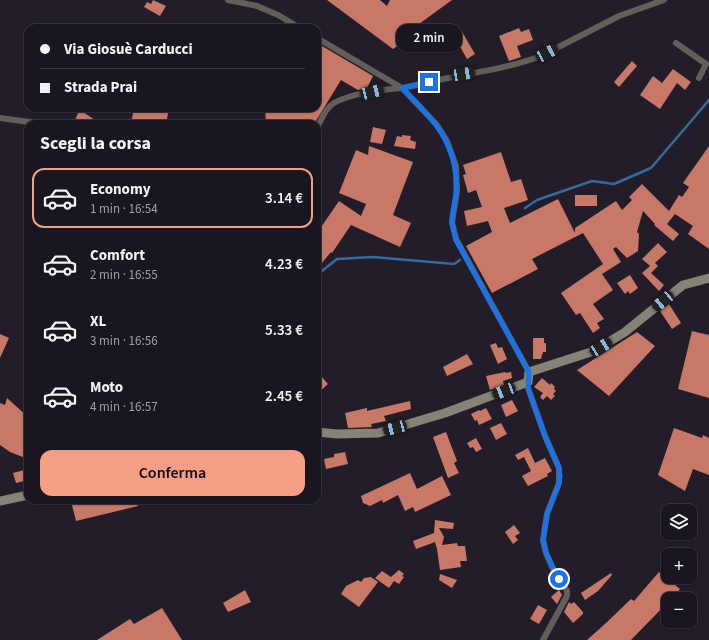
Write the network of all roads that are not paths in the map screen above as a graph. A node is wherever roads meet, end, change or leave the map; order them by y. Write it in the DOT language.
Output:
graph roads {
  1 [pos="228,0"];
  2 [pos="664,0"];
  3 [pos="293,24"];
  4 [pos="321,40"];
  5 [pos="676,42"];
  6 [pos="699,78"];
  7 [pos="402,88"];
  8 [pos="0,118"];
  9 [pos="24,121"];
  10 [pos="321,121"];
  11 [pos="709,278"];
  12 [pos="529,377"];
  13 [pos="321,432"];
  14 [pos="24,495"];
  15 [pos="0,501"];
  16 [pos="543,640"];
  1 -- 3 [label="street"];
  2 -- 7 [label="street"];
  4 -- 7 [label="street"];
  5 -- 6 [label="street"];
  7 -- 10 [label="street"];
  7 -- 12 [label="street"];
  8 -- 9 [label="street"];
  11 -- 12 [label="street"];
  12 -- 13 [label="street"];
  12 -- 16 [label="street"];
  14 -- 15 [label="street"];
}
